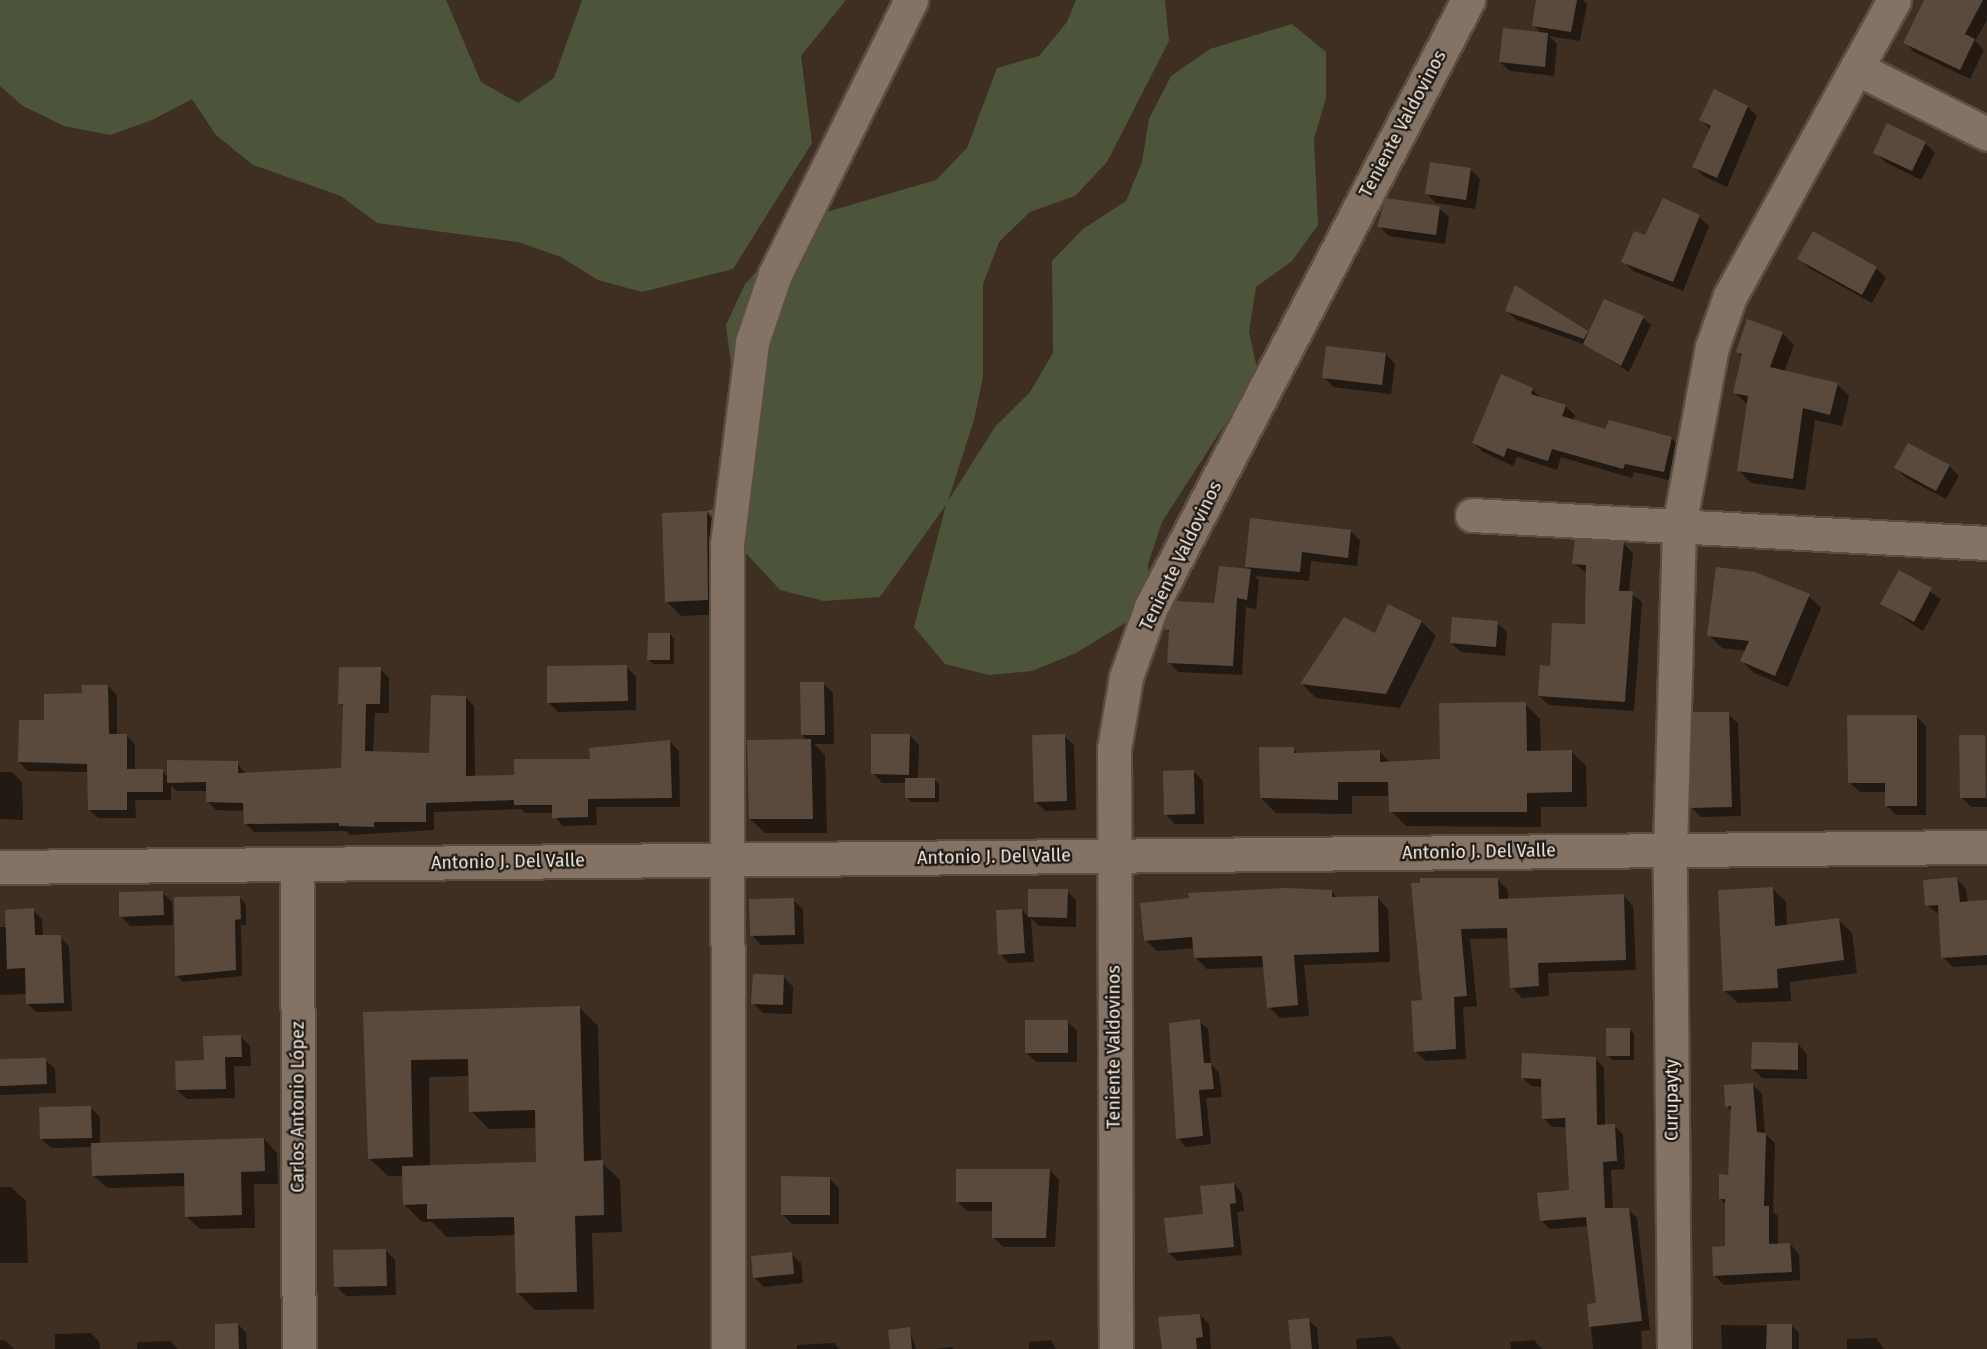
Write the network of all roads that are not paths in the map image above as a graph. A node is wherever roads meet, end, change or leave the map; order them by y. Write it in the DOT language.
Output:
graph roads {
  1 [pos="911,0"];
  2 [pos="1468,0"];
  3 [pos="1894,0"];
  4 [pos="1858,69"];
  5 [pos="1987,134"];
  6 [pos="1472,515"];
  7 [pos="1679,526"];
  8 [pos="1987,543"];
  9 [pos="1987,847"];
  10 [pos="1670,850"];
  11 [pos="1112,856"];
  12 [pos="727,860"];
  13 [pos="297,864"];
  14 [pos="0,867"];
  15 [pos="299,1349"];
  16 [pos="728,1349"];
  17 [pos="1116,1349"];
  18 [pos="1674,1349"];
  1 -- 12 [label="street"];
  2 -- 11 [label="street, Teniente Valdovinos"];
  3 -- 4 [label="street, Curupayty"];
  4 -- 5 [label="street"];
  4 -- 7 [label="street, Curupayty"];
  6 -- 7 [label="street"];
  7 -- 8 [label="street"];
  7 -- 10 [label="street, Curupayty"];
  9 -- 10 [label="street, Antonio J. Del Valle"];
  10 -- 11 [label="street, Antonio J. Del Valle"];
  10 -- 18 [label="street, Curupayty"];
  11 -- 12 [label="street, Antonio J. Del Valle"];
  11 -- 17 [label="street, Teniente Valdovinos"];
  12 -- 13 [label="street, Antonio J. Del Valle"];
  12 -- 16 [label="street"];
  13 -- 14 [label="street, Antonio J. Del Valle"];
  13 -- 15 [label="street, Carlos Antonio López"];
}
